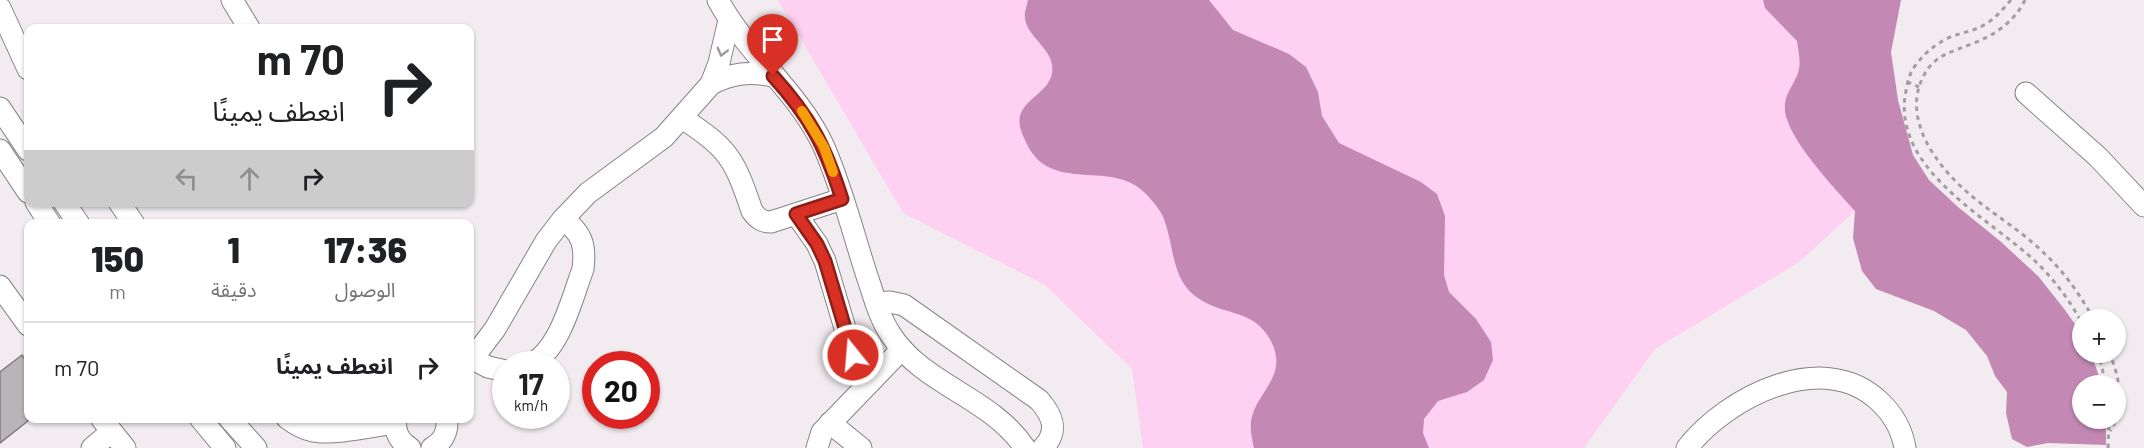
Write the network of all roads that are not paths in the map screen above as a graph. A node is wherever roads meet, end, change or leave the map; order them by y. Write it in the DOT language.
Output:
graph roads {
  1 [pos="232,0"];
  2 [pos="718,0"];
  3 [pos="0,8"];
  4 [pos="729,20"];
  5 [pos="247,24"];
  6 [pos="24,60"];
  7 [pos="773,76"];
  8 [pos="711,84"];
  9 [pos="2026,93"];
  10 [pos="0,108"];
  11 [pos="682,118"];
  12 [pos="24,144"];
  13 [pos="0,150"];
  14 [pos="24,186"];
  15 [pos="842,199"];
  16 [pos="2144,206"];
  17 [pos="796,214"];
  18 [pos="563,219"];
  19 [pos="0,286"];
  20 [pos="876,303"];
  21 [pos="24,319"];
  22 [pos="902,349"];
  23 [pos="548,351"];
  24 [pos="474,357"];
  25 [pos="474,362"];
  26 [pos="492,368"];
  27 [pos="871,381"];
  28 [pos="204,423"];
  29 [pos="234,423"];
  30 [pos="294,423"];
  31 [pos="383,423"];
  32 [pos="396,423"];
  33 [pos="447,423"];
  34 [pos="830,423"];
  35 [pos="112,433"];
  36 [pos="404,446"];
  37 [pos="437,447"];
  38 [pos="92,448"];
  39 [pos="225,448"];
  40 [pos="256,448"];
  41 [pos="817,448"];
  42 [pos="861,448"];
  43 [pos="1025,448"];
  44 [pos="1043,448"];
  45 [pos="1687,448"];
  46 [pos="1905,448"];
  1 -- 5 [label="street"];
  2 -- 4 [label="street"];
  3 -- 6 [label="street"];
  4 -- 7 [label="street"];
  4 -- 8 [label="street, one-way"];
  7 -- 8 [label="street"];
  7 -- 15 [label="street"];
  8 -- 11 [label="street"];
  9 -- 16 [label="street"];
  10 -- 12 [label="street"];
  11 -- 17 [label="street"];
  11 -- 18 [label="street"];
  13 -- 14 [label="street"];
  15 -- 17 [label="street"];
  15 -- 20 [label="street"];
  17 -- 27 [label="street"];
  18 -- 23 [label="street"];
  18 -- 24 [label="street"];
  19 -- 21 [label="street"];
  20 -- 22 [label="street"];
  20 -- 44 [label="street"];
  22 -- 27 [label="street"];
  22 -- 43 [label="street"];
  25 -- 26 [label="street"];
  27 -- 34 [label="street"];
  28 -- 39 [label="street"];
  29 -- 40 [label="street"];
  30 -- 31 [label="street"];
  32 -- 36 [label="street"];
  33 -- 37 [label="street"];
  34 -- 41 [label="street"];
  34 -- 42 [label="street"];
  35 -- 38 [label="street"];
  45 -- 46 [label="street"];
}
